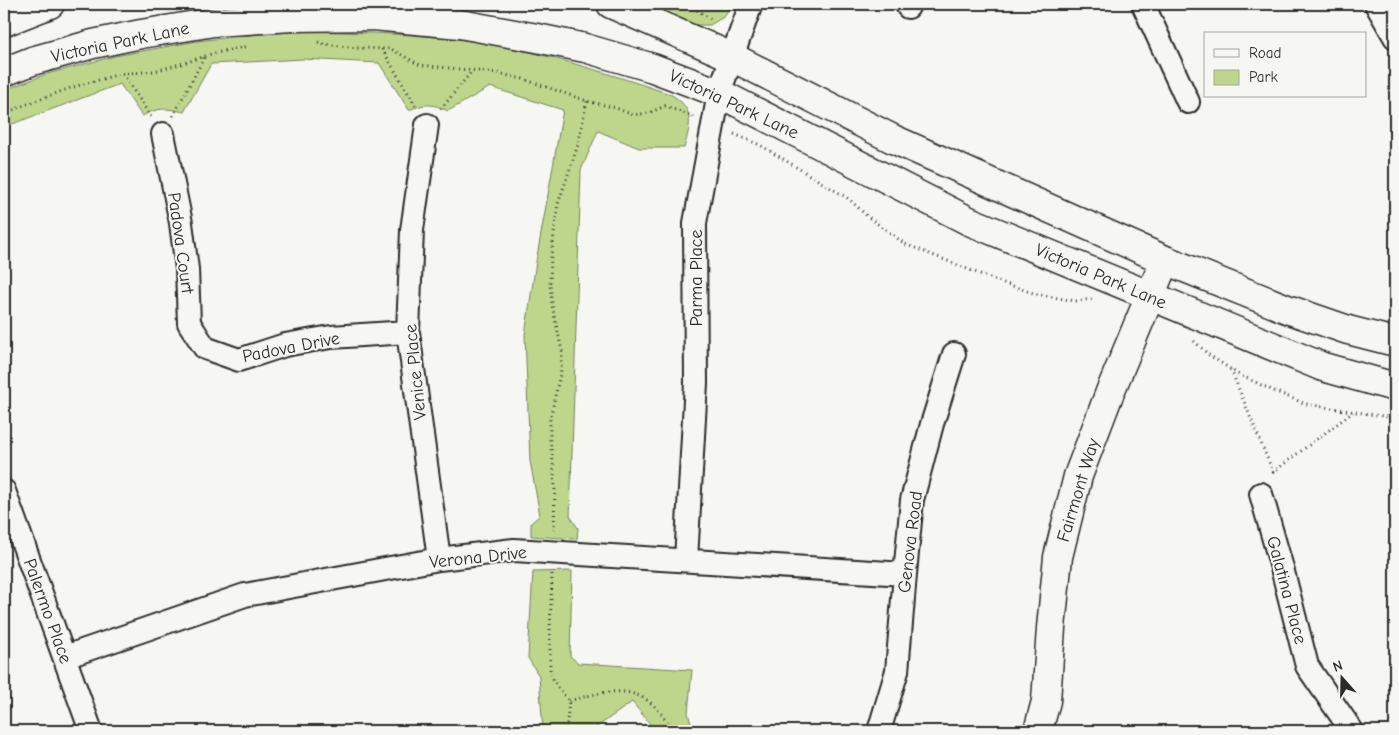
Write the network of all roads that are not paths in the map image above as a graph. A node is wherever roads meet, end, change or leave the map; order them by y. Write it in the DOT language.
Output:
graph roads {
  1 [pos="50,4"];
  2 [pos="611,4"];
  3 [pos="751,4"];
  4 [pos="1143,4"];
  5 [pos="1376,4"];
  6 [pos="4,22"];
  7 [pos="1395,37"];
  8 [pos="732,57"];
  9 [pos="4,72"];
  10 [pos="719,93"];
  11 [pos="1188,102"];
  12 [pos="427,125"];
  13 [pos="163,134"];
  14 [pos="1165,260"];
  15 [pos="1150,296"];
  16 [pos="408,332"];
  17 [pos="1395,342"];
  18 [pos="205,348"];
  19 [pos="954,354"];
  20 [pos="1395,387"];
  21 [pos="4,491"];
  22 [pos="1261,494"];
  23 [pos="439,559"];
  24 [pos="686,560"];
  25 [pos="905,574"];
  26 [pos="65,657"];
  27 [pos="91,731"];
  28 [pos="879,731"];
  29 [pos="1038,731"];
  30 [pos="1352,731"];
  1 -- 6 [label="street"];
  2 -- 8 [label="street"];
  3 -- 8 [label="street, Parma Place"];
  4 -- 11 [label="street"];
  5 -- 7 [label="street"];
  8 -- 10 [label="street, Parma Place"];
  8 -- 14 [label="street"];
  9 -- 10 [label="street, Victoria Park Lane"];
  10 -- 15 [label="street, Victoria Park Lane"];
  10 -- 24 [label="street, Parma Place"];
  12 -- 16 [label="street, Venice Place"];
  13 -- 18 [label="street, Padova Court"];
  14 -- 15 [label="street, Fairmont Way"];
  14 -- 17 [label="street"];
  15 -- 20 [label="street, Victoria Park Lane"];
  15 -- 29 [label="street, Fairmont Way"];
  16 -- 18 [label="street, Padova Drive"];
  16 -- 23 [label="street, Venice Place"];
  19 -- 25 [label="street, Genova Road"];
  21 -- 26 [label="street, Palermo Place"];
  22 -- 30 [label="street, Galatina Place"];
  23 -- 24 [label="street, Verona Drive"];
  23 -- 26 [label="street, Verona Drive"];
  24 -- 25 [label="street, Verona Drive"];
  25 -- 28 [label="street, Genova Road"];
  26 -- 27 [label="street, Palermo Place"];
}
